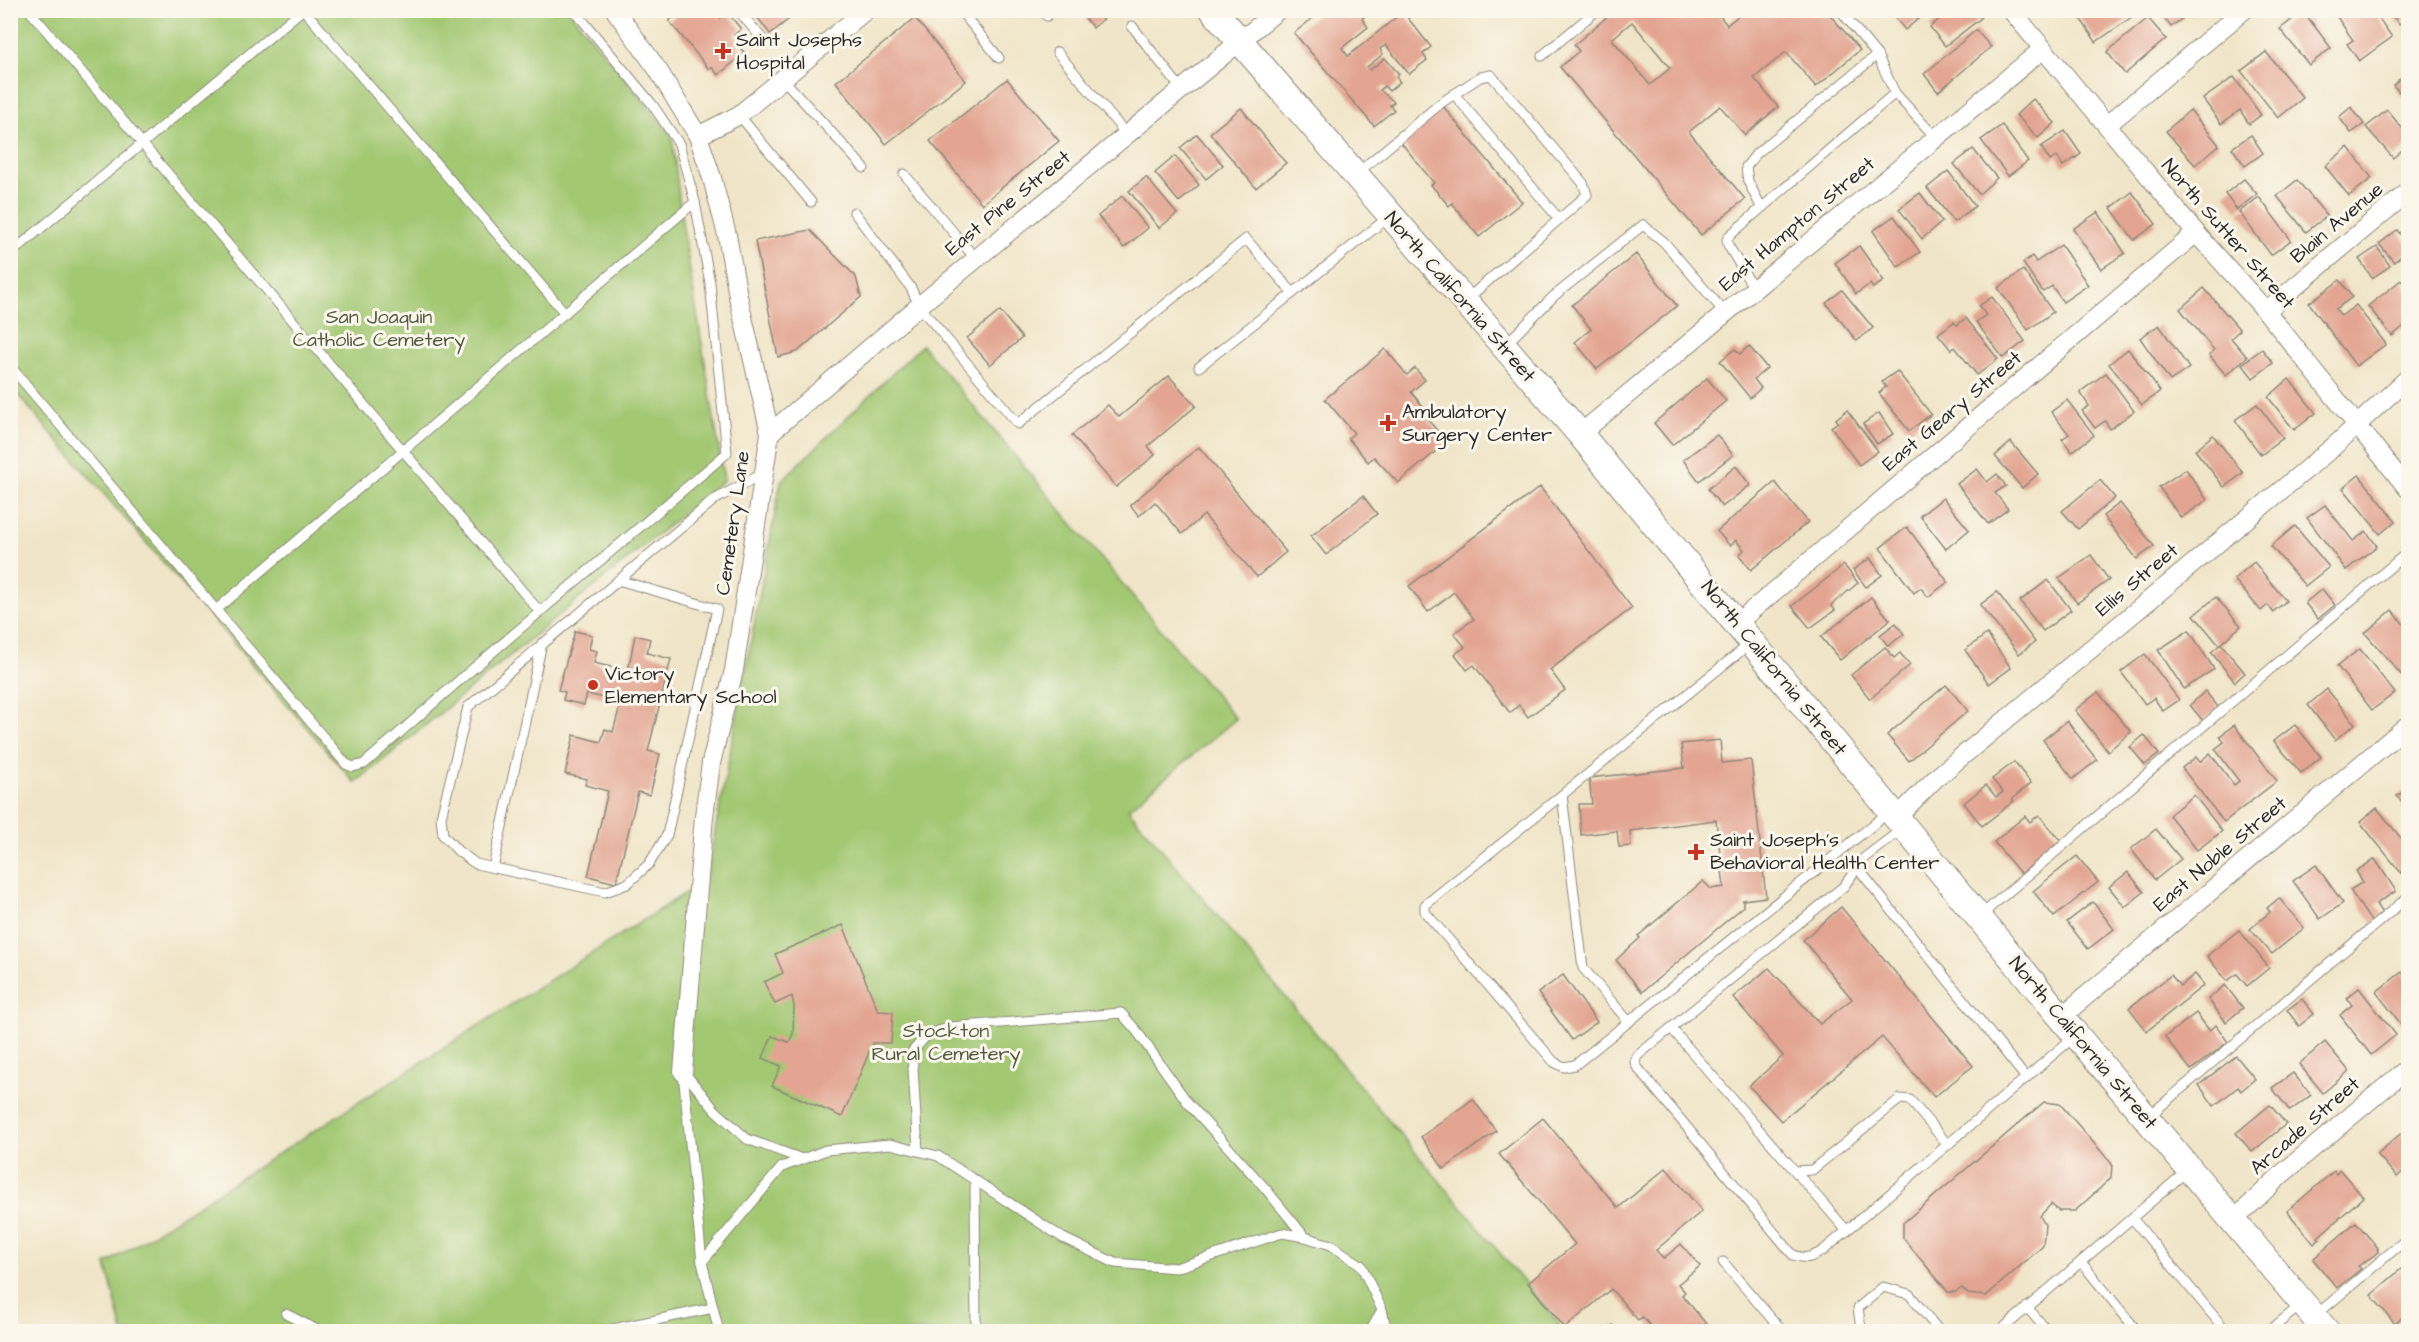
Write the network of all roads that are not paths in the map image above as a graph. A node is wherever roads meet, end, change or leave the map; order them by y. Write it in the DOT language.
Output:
graph roads {
  1 [pos="29,10"];
  2 [pos="303,10"];
  3 [pos="574,10"];
  4 [pos="615,10"];
  5 [pos="738,10"];
  6 [pos="866,10"];
  7 [pos="960,10"];
  8 [pos="1213,10"];
  9 [pos="1278,10"];
  10 [pos="1597,10"];
  11 [pos="1840,10"];
  12 [pos="2012,10"];
  13 [pos="2244,10"];
  14 [pos="1132,26"];
  15 [pos="764,41"];
  16 [pos="1240,42"];
  17 [pos="2043,49"];
  18 [pos="1057,52"];
  19 [pos="1877,55"];
  20 [pos="1542,56"];
  21 [pos="999,58"];
  22 [pos="783,79"];
  23 [pos="1182,90"];
  24 [pos="1895,93"];
  25 [pos="1454,94"];
  26 [pos="740,115"];
  27 [pos="2107,125"];
  28 [pos="1127,135"];
  29 [pos="698,136"];
  30 [pos="1936,138"];
  31 [pos="144,143"];
  32 [pos="864,168"];
  33 [pos="904,174"];
  34 [pos="1355,175"];
  35 [pos="2409,192"];
  36 [pos="695,202"];
  37 [pos="811,202"];
  38 [pos="1761,207"];
  39 [pos="854,212"];
  40 [pos="1390,216"];
  41 [pos="1559,219"];
  42 [pos="2196,233"];
  43 [pos="10,254"];
  44 [pos="976,259"];
  45 [pos="1754,289"];
  46 [pos="1293,293"];
  47 [pos="1464,301"];
  48 [pos="919,306"];
  49 [pos="2266,311"];
  50 [pos="565,313"];
  51 [pos="1725,313"];
  52 [pos="1503,346"];
  53 [pos="10,366"];
  54 [pos="1199,367"];
  55 [pos="2409,378"];
  56 [pos="2356,425"];
  57 [pos="770,433"];
  58 [pos="1580,434"];
  59 [pos="404,451"];
  60 [pos="762,474"];
  61 [pos="2409,489"];
  62 [pos="2409,552"];
  63 [pos="618,580"];
  64 [pos="216,610"];
  65 [pos="540,612"];
  66 [pos="1745,632"];
  67 [pos="542,643"];
  68 [pos="2409,725"];
  69 [pos="1562,795"];
  70 [pos="1897,819"];
  71 [pos="1857,867"];
  72 [pos="493,868"];
  73 [pos="2409,897"];
  74 [pos="1979,917"];
  75 [pos="1629,1022"];
  76 [pos="2068,1026"];
  77 [pos="1671,1028"];
  78 [pos="2409,1068"];
  79 [pos="683,1071"];
  80 [pos="2026,1078"];
  81 [pos="2146,1119"];
  82 [pos="1948,1145"];
  83 [pos="918,1151"];
  84 [pos="802,1159"];
  85 [pos="2188,1170"];
  86 [pos="1795,1171"];
  87 [pos="975,1180"];
  88 [pos="2132,1218"];
  89 [pos="2233,1221"];
  90 [pos="1847,1231"];
  91 [pos="1305,1236"];
  92 [pos="2409,1238"];
  93 [pos="702,1262"];
  94 [pos="1723,1262"];
  95 [pos="2081,1262"];
  96 [pos="2027,1307"];
  97 [pos="713,1308"];
  98 [pos="1382,1310"];
  99 [pos="286,1314"];
  100 [pos="2315,1317"];
  101 [pos="321,1332"];
  102 [pos="599,1332"];
  103 [pos="719,1332"];
  104 [pos="976,1332"];
  105 [pos="1370,1332"];
  106 [pos="1388,1332"];
  107 [pos="1783,1332"];
  108 [pos="1864,1332"];
  109 [pos="1940,1332"];
  110 [pos="1999,1332"];
  111 [pos="2048,1332"];
  112 [pos="2138,1332"];
  113 [pos="2226,1332"];
  114 [pos="2268,1332"];
  1 -- 31 [label="lane"];
  2 -- 31 [label="lane"];
  2 -- 50 [label="lane"];
  3 -- 36 [label="lane"];
  4 -- 29 [label="street, Cemetery Lane"];
  5 -- 15 [label="lane"];
  6 -- 22 [label="street"];
  7 -- 21 [label="lane"];
  8 -- 16 [label="street, North California Street"];
  9 -- 16 [label="street, East Pine Street"];
  10 -- 20 [label="lane"];
  11 -- 19 [label="lane"];
  12 -- 17 [label="street, North Sutter Street"];
  13 -- 27 [label="street"];
  14 -- 23 [label="lane"];
  16 -- 23 [label="street, East Pine Street"];
  16 -- 34 [label="street, North California Street"];
  17 -- 27 [label="street, North Sutter Street"];
  17 -- 30 [label="street, East Hampton Street"];
  18 -- 28 [label="lane"];
  19 -- 24 [label="lane"];
  19 -- 38 [label="lane"];
  22 -- 26 [label="street"];
  22 -- 32 [label="lane"];
  23 -- 28 [label="street, East Pine Street"];
  24 -- 30 [label="lane"];
  24 -- 38 [label="lane"];
  25 -- 34 [label="lane"];
  25 -- 41 [label="lane"];
  25 -- 41 [label="lane"];
  26 -- 29 [label="street"];
  26 -- 37 [label="lane"];
  27 -- 42 [label="street, North Sutter Street"];
  28 -- 44 [label="street, East Pine Street"];
  29 -- 57 [label="street, Cemetery Lane"];
  30 -- 45 [label="street, East Hampton Street"];
  31 -- 43 [label="lane"];
  31 -- 59 [label="lane"];
  33 -- 44 [label="lane"];
  34 -- 40 [label="street, North California Street"];
  35 -- 49 [label="street, Blain Avenue"];
  36 -- 50 [label="lane"];
  36 -- 65 [label="lane"];
  38 -- 45 [label="lane"];
  39 -- 48 [label="lane"];
  40 -- 46 [label="lane"];
  40 -- 47 [label="street, North California Street"];
  41 -- 47 [label="lane"];
  42 -- 49 [label="street, North Sutter Street"];
  42 -- 66 [label="street, East Geary Street"];
  44 -- 48 [label="street, East Pine Street"];
  45 -- 51 [label="street, East Hampton Street"];
  46 -- 48 [label="lane"];
  46 -- 54 [label="lane"];
  47 -- 52 [label="street, North California Street"];
  48 -- 57 [label="street, East Pine Street"];
  49 -- 56 [label="street, North Sutter Street"];
  50 -- 59 [label="lane"];
  51 -- 52 [label="lane"];
  51 -- 58 [label="street, East Hampton Street"];
  52 -- 58 [label="street, North California Street"];
  53 -- 64 [label="lane"];
  55 -- 56 [label="street, Ellis Street"];
  56 -- 61 [label="street, North Sutter Street"];
  56 -- 70 [label="street, Ellis Street"];
  57 -- 60 [label="street, Cemetery Lane"];
  58 -- 66 [label="street, North California Street"];
  59 -- 64 [label="lane"];
  59 -- 65 [label="lane"];
  60 -- 63 [label="lane"];
  60 -- 79 [label="street, Cemetery Lane"];
  62 -- 74 [label="lane"];
  63 -- 67 [label="lane"];
  63 -- 72 [label="lane"];
  64 -- 65 [label="lane"];
  66 -- 69 [label="lane"];
  66 -- 70 [label="street, North California Street"];
  67 -- 72 [label="lane"];
  67 -- 72 [label="lane"];
  68 -- 76 [label="street, East Noble Street"];
  69 -- 75 [label="lane"];
  69 -- 75 [label="lane"];
  70 -- 71 [label="lane"];
  70 -- 74 [label="street, North California Street"];
  70 -- 75 [label="lane"];
  71 -- 77 [label="lane"];
  71 -- 80 [label="lane"];
  73 -- 81 [label="lane"];
  74 -- 76 [label="street, North California Street"];
  76 -- 80 [label="lane"];
  76 -- 81 [label="street, North California Street"];
  77 -- 86 [label="lane"];
  77 -- 90 [label="lane"];
  78 -- 89 [label="street, Arcade Street"];
  79 -- 84 [label="lane"];
  79 -- 93 [label="lane"];
  80 -- 82 [label="lane"];
  81 -- 85 [label="street, North California Street"];
  82 -- 86 [label="lane"];
  82 -- 90 [label="lane"];
  83 -- 84 [label="lane"];
  83 -- 87 [label="lane"];
  83 -- 91 [label="lane"];
  84 -- 93 [label="lane"];
  85 -- 88 [label="lane"];
  85 -- 89 [label="street, North California Street"];
  86 -- 90 [label="lane"];
  87 -- 91 [label="lane"];
  87 -- 104 [label="lane"];
  88 -- 95 [label="lane"];
  88 -- 113 [label="lane"];
  89 -- 100 [label="street, North California Street"];
  91 -- 98 [label="lane"];
  92 -- 100 [label="lane"];
  93 -- 97 [label="lane"];
  94 -- 107 [label="lane"];
  95 -- 96 [label="lane"];
  95 -- 112 [label="lane"];
  96 -- 110 [label="lane"];
  96 -- 111 [label="lane"];
  97 -- 102 [label="lane"];
  97 -- 103 [label="lane"];
  98 -- 105 [label="lane"];
  98 -- 106 [label="lane"];
  99 -- 101 [label="lane"];
  100 -- 114 [label="lane"];
  108 -- 109 [label="lane"];
}
